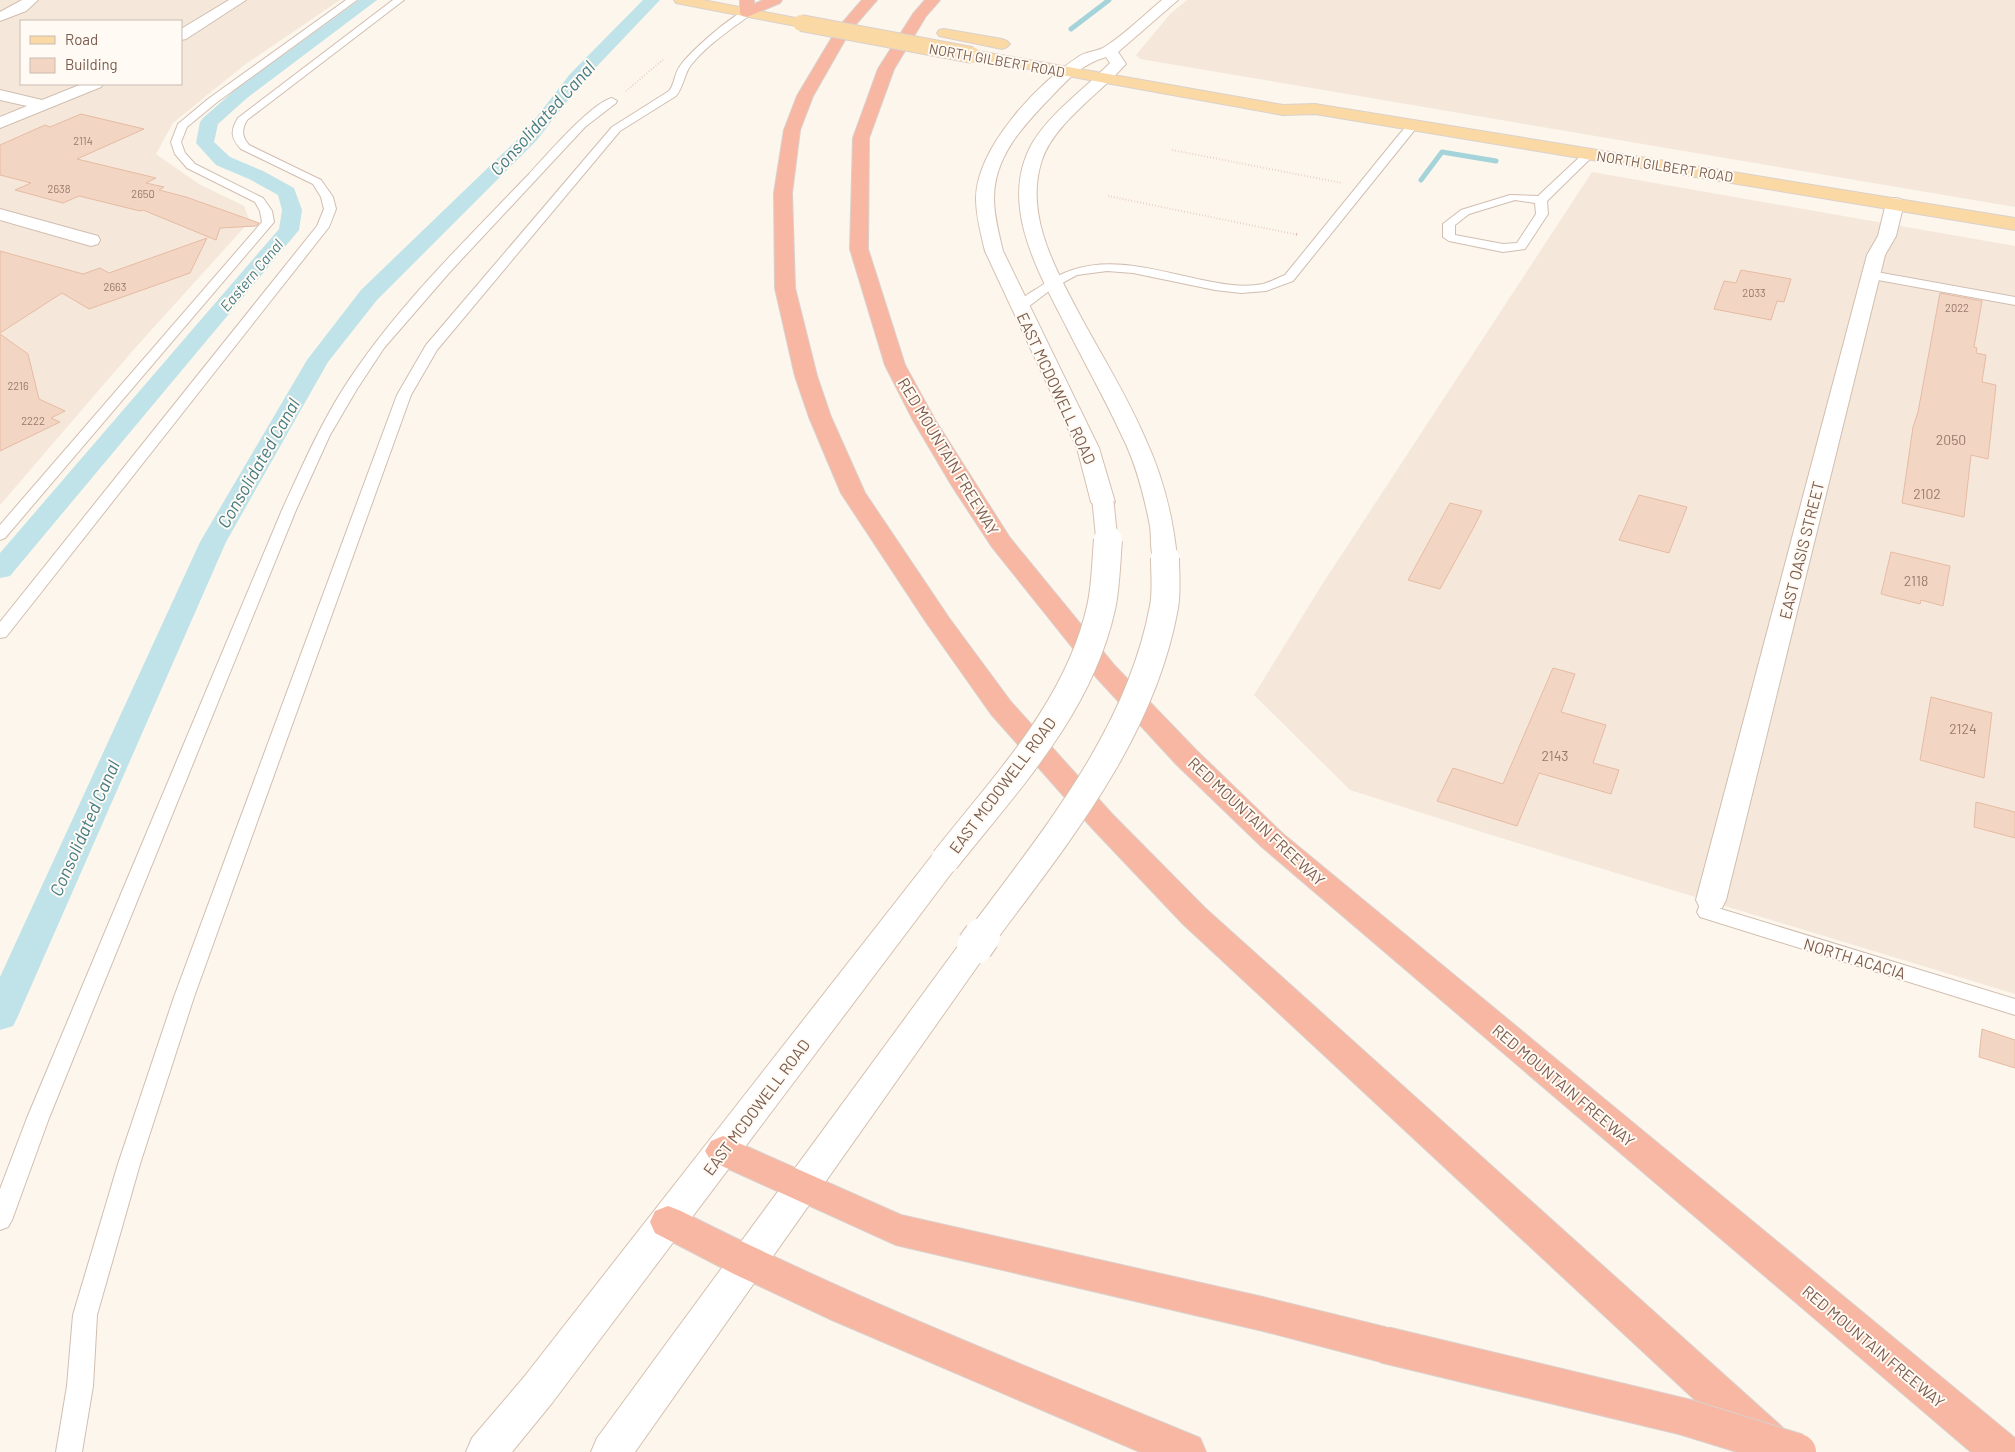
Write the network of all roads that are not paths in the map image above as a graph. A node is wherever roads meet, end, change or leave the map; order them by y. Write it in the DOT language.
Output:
graph roads {
  1 [pos="31,0"];
  2 [pos="239,0"];
  3 [pos="352,0"];
  4 [pos="399,0"];
  5 [pos="683,0"];
  6 [pos="770,0"];
  7 [pos="933,0"];
  8 [pos="1171,0"];
  9 [pos="792,5"];
  10 [pos="747,6"];
  11 [pos="871,10"];
  12 [pos="837,13"];
  13 [pos="0,17"];
  14 [pos="899,24"];
  15 [pos="182,35"];
  16 [pos="1018,46"];
  17 [pos="1066,55"];
  18 [pos="1086,58"];
  19 [pos="1120,61"];
  20 [pos="1066,72"];
  21 [pos="1104,79"];
  22 [pos="92,85"];
  23 [pos="1284,94"];
  24 [pos="0,96"];
  25 [pos="612,101"];
  26 [pos="42,105"];
  27 [pos="1315,109"];
  28 [pos="0,123"];
  29 [pos="1412,125"];
  30 [pos="1589,154"];
  31 [pos="1541,200"];
  32 [pos="1895,203"];
  33 [pos="0,214"];
  34 [pos="2015,224"];
  35 [pos="91,240"];
  36 [pos="1871,274"];
  37 [pos="1053,282"];
  38 [pos="2015,301"];
  39 [pos="1020,307"];
  40 [pos="0,535"];
  41 [pos="0,633"];
  42 [pos="1711,900"];
  43 [pos="2015,1007"];
  44 [pos="723,1151"];
  45 [pos="802,1186"];
  46 [pos="0,1220"];
  47 [pos="668,1222"];
  48 [pos="747,1264"];
  49 [pos="69,1452"];
  50 [pos="486,1452"];
  51 [pos="611,1452"];
  52 [pos="1186,1452"];
  53 [pos="1780,1452"];
  54 [pos="1798,1452"];
  55 [pos="2001,1452"];
  1 -- 13 [label="main road"];
  2 -- 15 [label="main road"];
  3 -- 40 [label="lane"];
  4 -- 41 [label="lane"];
  5 -- 10 [label="main road, NORTH GILBERT ROAD"];
  6 -- 9 [label="main road"];
  6 -- 10 [label="highway"];
  7 -- 55 [label="highway, RED MOUNTAIN FREEWAY"];
  8 -- 19 [label="main road"];
  10 -- 20 [label="main road, NORTH GILBERT ROAD, bridge"];
  10 -- 49 [label="lane"];
  11 -- 12 [label="main road"];
  11 -- 53 [label="highway"];
  14 -- 16 [label="main road, NORTH GILBERT ROAD"];
  17 -- 18 [label="main road, NORTH GILBERT ROAD"];
  18 -- 19 [label="main road, NORTH GILBERT ROAD"];
  18 -- 20 [label="main road, EAST MCDOWELL ROAD"];
  19 -- 21 [label="main road"];
  20 -- 21 [label="main road, NORTH GILBERT ROAD"];
  20 -- 39 [label="main road, EAST MCDOWELL ROAD"];
  21 -- 27 [label="main road, NORTH GILBERT ROAD"];
  21 -- 37 [label="main road"];
  22 -- 26 [label="main road"];
  23 -- 27 [label="main road, NORTH GILBERT ROAD"];
  24 -- 26 [label="main road"];
  25 -- 46 [label="lane"];
  26 -- 28 [label="main road"];
  27 -- 29 [label="main road, NORTH GILBERT ROAD"];
  29 -- 30 [label="main road, NORTH GILBERT ROAD"];
  29 -- 37 [label="lane"];
  30 -- 31 [label="lane"];
  30 -- 32 [label="main road, NORTH GILBERT ROAD"];
  31 -- 31 [label="lane"];
  32 -- 34 [label="main road, NORTH GILBERT ROAD"];
  32 -- 36 [label="main road, EAST OASIS STREET"];
  33 -- 35 [label="main road"];
  36 -- 38 [label="lane"];
  36 -- 42 [label="main road, EAST OASIS STREET"];
  37 -- 39 [label="lane"];
  37 -- 45 [label="main road, bridge"];
  39 -- 44 [label="main road, EAST MCDOWELL ROAD, bridge"];
  42 -- 43 [label="lane, NORTH ACACIA"];
  44 -- 45 [label="highway"];
  44 -- 47 [label="main road, EAST MCDOWELL ROAD"];
  45 -- 48 [label="main road"];
  45 -- 54 [label="highway, bridge"];
  47 -- 48 [label="highway"];
  47 -- 50 [label="main road, EAST MCDOWELL ROAD"];
  48 -- 51 [label="main road"];
  48 -- 52 [label="highway"];
}
